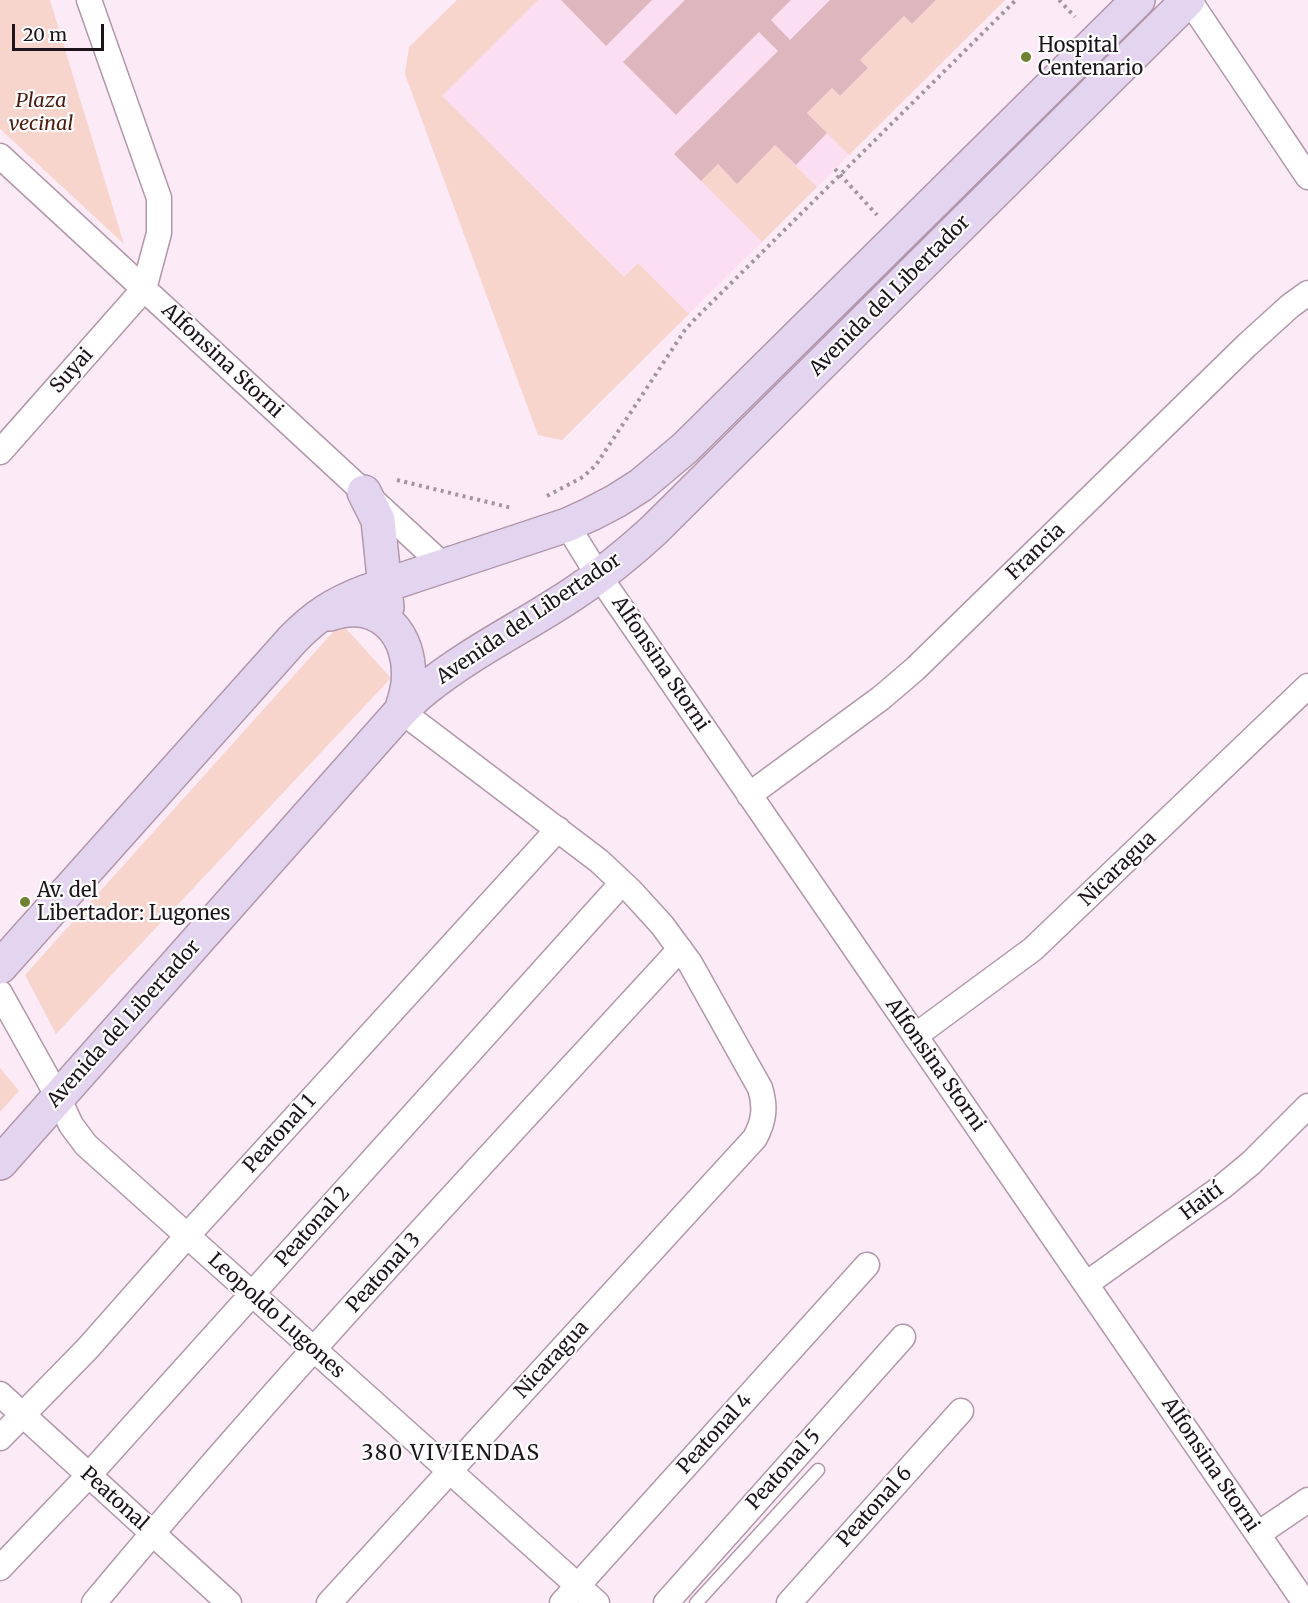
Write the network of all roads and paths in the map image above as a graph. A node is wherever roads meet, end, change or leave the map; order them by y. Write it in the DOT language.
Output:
graph roads {
  1 [pos="89,0"];
  2 [pos="1016,0"];
  3 [pos="1059,0"];
  4 [pos="1138,0"];
  5 [pos="1189,0"];
  6 [pos="1076,18"];
  7 [pos="0,156"];
  8 [pos="835,169"];
  9 [pos="840,174"];
  10 [pos="1308,177"];
  11 [pos="878,216"];
  12 [pos="144,289"];
  13 [pos="1308,293"];
  14 [pos="0,452"];
  15 [pos="397,480"];
  16 [pos="364,492"];
  17 [pos="546,496"];
  18 [pos="518,508"];
  19 [pos="567,525"];
  20 [pos="444,566"];
  21 [pos="599,576"];
  22 [pos="384,586"];
  23 [pos="309,623"];
  24 [pos="395,629"];
  25 [pos="1308,686"];
  26 [pos="401,711"];
  27 [pos="749,795"];
  28 [pos="558,829"];
  29 [pos="622,883"];
  30 [pos="680,949"];
  31 [pos="0,967"];
  32 [pos="0,993"];
  33 [pos="915,1036"];
  34 [pos="58,1097"];
  35 [pos="1308,1106"];
  36 [pos="0,1163"];
  37 [pos="187,1236"];
  38 [pos="867,1264"];
  39 [pos="1086,1284"];
  40 [pos="253,1295"];
  41 [pos="903,1337"];
  42 [pos="314,1349"];
  43 [pos="0,1394"];
  44 [pos="961,1411"];
  45 [pos="23,1415"];
  46 [pos="0,1438"];
  47 [pos="818,1470"];
  48 [pos="450,1472"];
  49 [pos="89,1476"];
  50 [pos="1308,1500"];
  51 [pos="152,1533"];
  52 [pos="1258,1534"];
  53 [pos="0,1568"];
  54 [pos="570,1594"];
  55 [pos="94,1603"];
  56 [pos="229,1603"];
  57 [pos="329,1603"];
  58 [pos="597,1603"];
  59 [pos="666,1603"];
  60 [pos="696,1603"];
  61 [pos="789,1603"];
  62 [pos="1305,1603"];
  1 -- 12 [label="street"];
  2 -- 9 [label="path"];
  3 -- 6 [label="path"];
  4 -- 19 [label="main road, Avenida del Libertador"];
  5 -- 10 [label="street"];
  5 -- 21 [label="main road, Avenida del Libertador"];
  7 -- 12 [label="street, Alfonsina Storni"];
  8 -- 9 [label="path"];
  9 -- 11 [label="path"];
  9 -- 17 [label="path"];
  12 -- 14 [label="street, Suyai"];
  12 -- 16 [label="street, Alfonsina Storni"];
  13 -- 27 [label="street, Francia"];
  15 -- 18 [label="path"];
  16 -- 20 [label="street, Alfonsina Storni"];
  16 -- 22 [label="main road"];
  19 -- 20 [label="main road, Avenida del Libertador"];
  19 -- 21 [label="street, Alfonsina Storni"];
  20 -- 22 [label="main road, Avenida del Libertador"];
  21 -- 26 [label="main road, Avenida del Libertador"];
  21 -- 27 [label="street, Alfonsina Storni"];
  22 -- 23 [label="main road, Avenida del Libertador"];
  22 -- 24 [label="main road"];
  23 -- 24 [label="main road"];
  23 -- 31 [label="main road, Avenida del Libertador"];
  24 -- 26 [label="main road"];
  25 -- 33 [label="street, Nicaragua"];
  26 -- 28 [label="street"];
  26 -- 34 [label="main road, Avenida del Libertador"];
  27 -- 33 [label="street, Alfonsina Storni"];
  28 -- 29 [label="street"];
  28 -- 37 [label="street, Peatonal 1"];
  29 -- 30 [label="street"];
  29 -- 40 [label="street, Peatonal 2"];
  30 -- 42 [label="street, Peatonal 3"];
  30 -- 48 [label="street, Nicaragua"];
  32 -- 34 [label="street, Leopoldo Lugones"];
  33 -- 39 [label="street, Alfonsina Storni"];
  34 -- 36 [label="main road, Avenida del Libertador"];
  34 -- 37 [label="street, Leopoldo Lugones"];
  35 -- 39 [label="street, Haití"];
  37 -- 40 [label="street, Leopoldo Lugones"];
  37 -- 45 [label="street, Peatonal 1"];
  38 -- 54 [label="street, Peatonal 4"];
  39 -- 52 [label="street, Alfonsina Storni"];
  40 -- 42 [label="street, Leopoldo Lugones"];
  40 -- 49 [label="street, Peatonal 2"];
  41 -- 59 [label="street, Peatonal 5"];
  42 -- 48 [label="street, Leopoldo Lugones"];
  42 -- 51 [label="street, Peatonal 3"];
  43 -- 45 [label="street, Peatonal"];
  44 -- 61 [label="street, Peatonal 6"];
  45 -- 46 [label="street, Peatonal 1"];
  45 -- 49 [label="street, Peatonal"];
  47 -- 60 [label="lane"];
  48 -- 54 [label="street, Leopoldo Lugones"];
  48 -- 57 [label="street, Nicaragua"];
  49 -- 51 [label="street, Peatonal"];
  49 -- 53 [label="street, Peatonal 2"];
  50 -- 52 [label="street"];
  51 -- 55 [label="street, Peatonal 3"];
  51 -- 56 [label="street, Peatonal"];
  52 -- 62 [label="street, Alfonsina Storni"];
  54 -- 58 [label="street, Leopoldo Lugones"];
}
